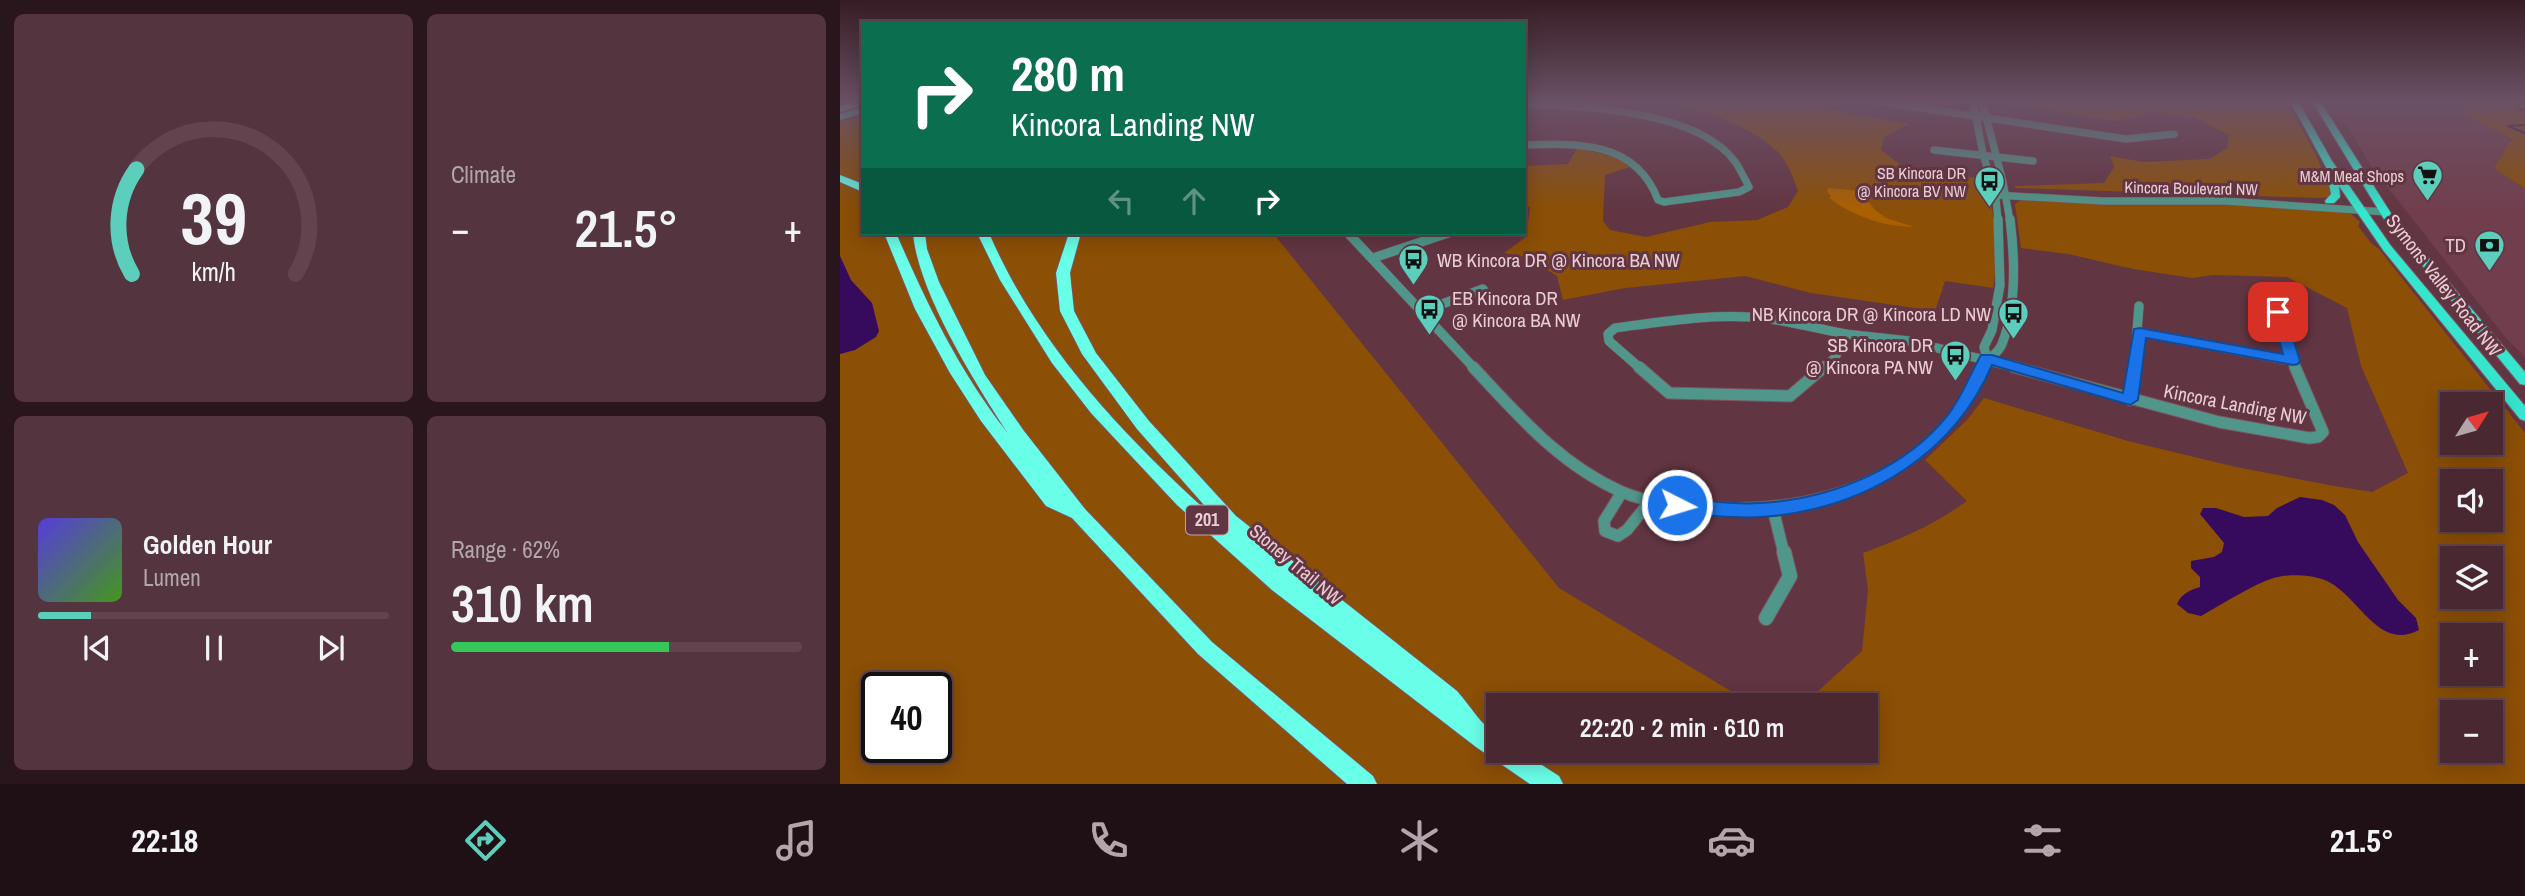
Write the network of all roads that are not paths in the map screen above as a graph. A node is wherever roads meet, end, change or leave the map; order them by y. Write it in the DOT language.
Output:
graph roads {
  1 [pos="1703,138"];
  2 [pos="1980,138"];
  3 [pos="1991,138"];
  4 [pos="2117,138"];
  5 [pos="2149,138"];
  6 [pos="2314,138"];
  7 [pos="2339,138"];
  8 [pos="1526,145"];
  9 [pos="1934,150"];
  10 [pos="1983,154"];
  11 [pos="1996,158"];
  12 [pos="2033,161"];
  13 [pos="2327,161"];
  14 [pos="840,178"];
  15 [pos="861,188"];
  16 [pos="1994,192"];
  17 [pos="2007,193"];
  18 [pos="2330,201"];
  19 [pos="2360,206"];
  20 [pos="2384,209"];
  21 [pos="891,235"];
  22 [pos="984,235"];
  23 [pos="1074,235"];
  24 [pos="1350,235"];
  25 [pos="1442,235"];
  26 [pos="919,238"];
  27 [pos="1373,258"];
  28 [pos="1483,289"];
  29 [pos="2139,306"];
  30 [pos="1423,311"];
  31 [pos="2278,312"];
  32 [pos="2140,332"];
  33 [pos="1845,334"];
  34 [pos="1987,359"];
  35 [pos="2293,361"];
  36 [pos="2525,381"];
  37 [pos="2130,400"];
  38 [pos="2525,416"];
  39 [pos="1622,492"];
  40 [pos="1651,500"];
  41 [pos="1773,509"];
  42 [pos="1079,514"];
  43 [pos="1766,618"];
  44 [pos="1486,740"];
  45 [pos="1486,743"];
  46 [pos="1517,763"];
  47 [pos="1365,784"];
  48 [pos="1550,784"];
  1 -- 8 [label="street"];
  2 -- 10 [label="street"];
  3 -- 11 [label="street"];
  4 -- 5 [label="street"];
  6 -- 13 [label="main road, Symons Valley Road NW"];
  7 -- 20 [label="main road, Symons Valley Road NW"];
  9 -- 10 [label="street"];
  10 -- 11 [label="street"];
  10 -- 16 [label="street"];
  11 -- 12 [label="street"];
  11 -- 17 [label="street"];
  13 -- 18 [label="main road"];
  13 -- 19 [label="main road, Symons Valley Road NW"];
  14 -- 15 [label="highway"];
  16 -- 17 [label="street, Kincora Boulevard NW"];
  16 -- 34 [label="street"];
  17 -- 18 [label="street, Kincora Boulevard NW"];
  17 -- 19 [label="street, Kincora Boulevard NW"];
  17 -- 34 [label="street"];
  18 -- 19 [label="street, Kincora Boulevard NW"];
  19 -- 20 [label="street, Kincora Boulevard NW"];
  19 -- 38 [label="main road, Symons Valley Road NW"];
  20 -- 36 [label="main road, Symons Valley Road NW"];
  21 -- 42 [label="highway"];
  22 -- 45 [label="highway, Stoney Trail NW / 201"];
  23 -- 44 [label="highway"];
  24 -- 27 [label="street"];
  25 -- 27 [label="street"];
  26 -- 42 [label="highway"];
  27 -- 30 [label="street"];
  28 -- 30 [label="street"];
  29 -- 32 [label="street"];
  30 -- 39 [label="street"];
  31 -- 35 [label="street"];
  32 -- 35 [label="street"];
  32 -- 37 [label="street"];
  33 -- 33 [label="street, Kincora Landing NW"];
  33 -- 34 [label="street, Kincora Landing NW"];
  34 -- 37 [label="street, Kincora Landing NW"];
  34 -- 41 [label="street"];
  35 -- 37 [label="street, Kincora Landing NW"];
  39 -- 40 [label="street"];
  39 -- 40 [label="street"];
  40 -- 41 [label="street"];
  41 -- 43 [label="street"];
  42 -- 47 [label="highway"];
  46 -- 48 [label="highway, Stoney Trail NW / 201"];
}
